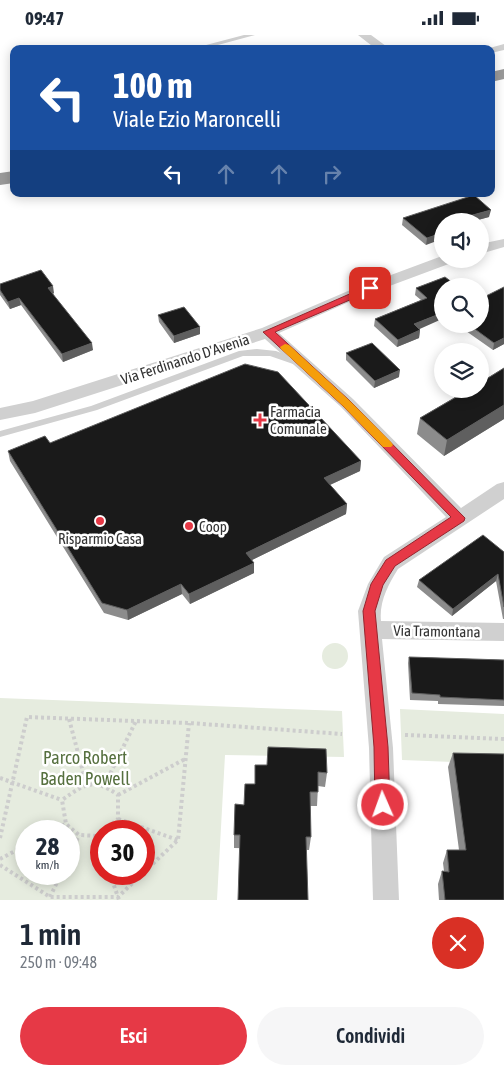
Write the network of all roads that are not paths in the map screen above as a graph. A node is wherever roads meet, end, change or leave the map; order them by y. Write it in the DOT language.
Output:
graph roads {
  1 [pos="252,35"];
  2 [pos="364,35"];
  3 [pos="211,45"];
  4 [pos="378,45"];
  5 [pos="504,243"];
  6 [pos="489,247"];
  7 [pos="434,265"];
  8 [pos="268,332"];
  9 [pos="307,367"];
  10 [pos="0,413"];
  11 [pos="0,434"];
  12 [pos="504,489"];
  13 [pos="459,518"];
  14 [pos="370,630"];
  15 [pos="504,632"];
  16 [pos="386,900"];
  1 -- 3 [label="lane"];
  2 -- 4 [label="street"];
  5 -- 6 [label="street"];
  7 -- 8 [label="street, Via Ferdinando D'Avenia"];
  8 -- 9 [label="street"];
  8 -- 10 [label="street, Via Ferdinando D'Avenia"];
  9 -- 11 [label="lane"];
  9 -- 13 [label="street"];
  12 -- 13 [label="street"];
  13 -- 14 [label="street"];
  14 -- 15 [label="street, Via Tramontana"];
  14 -- 16 [label="street"];
}
